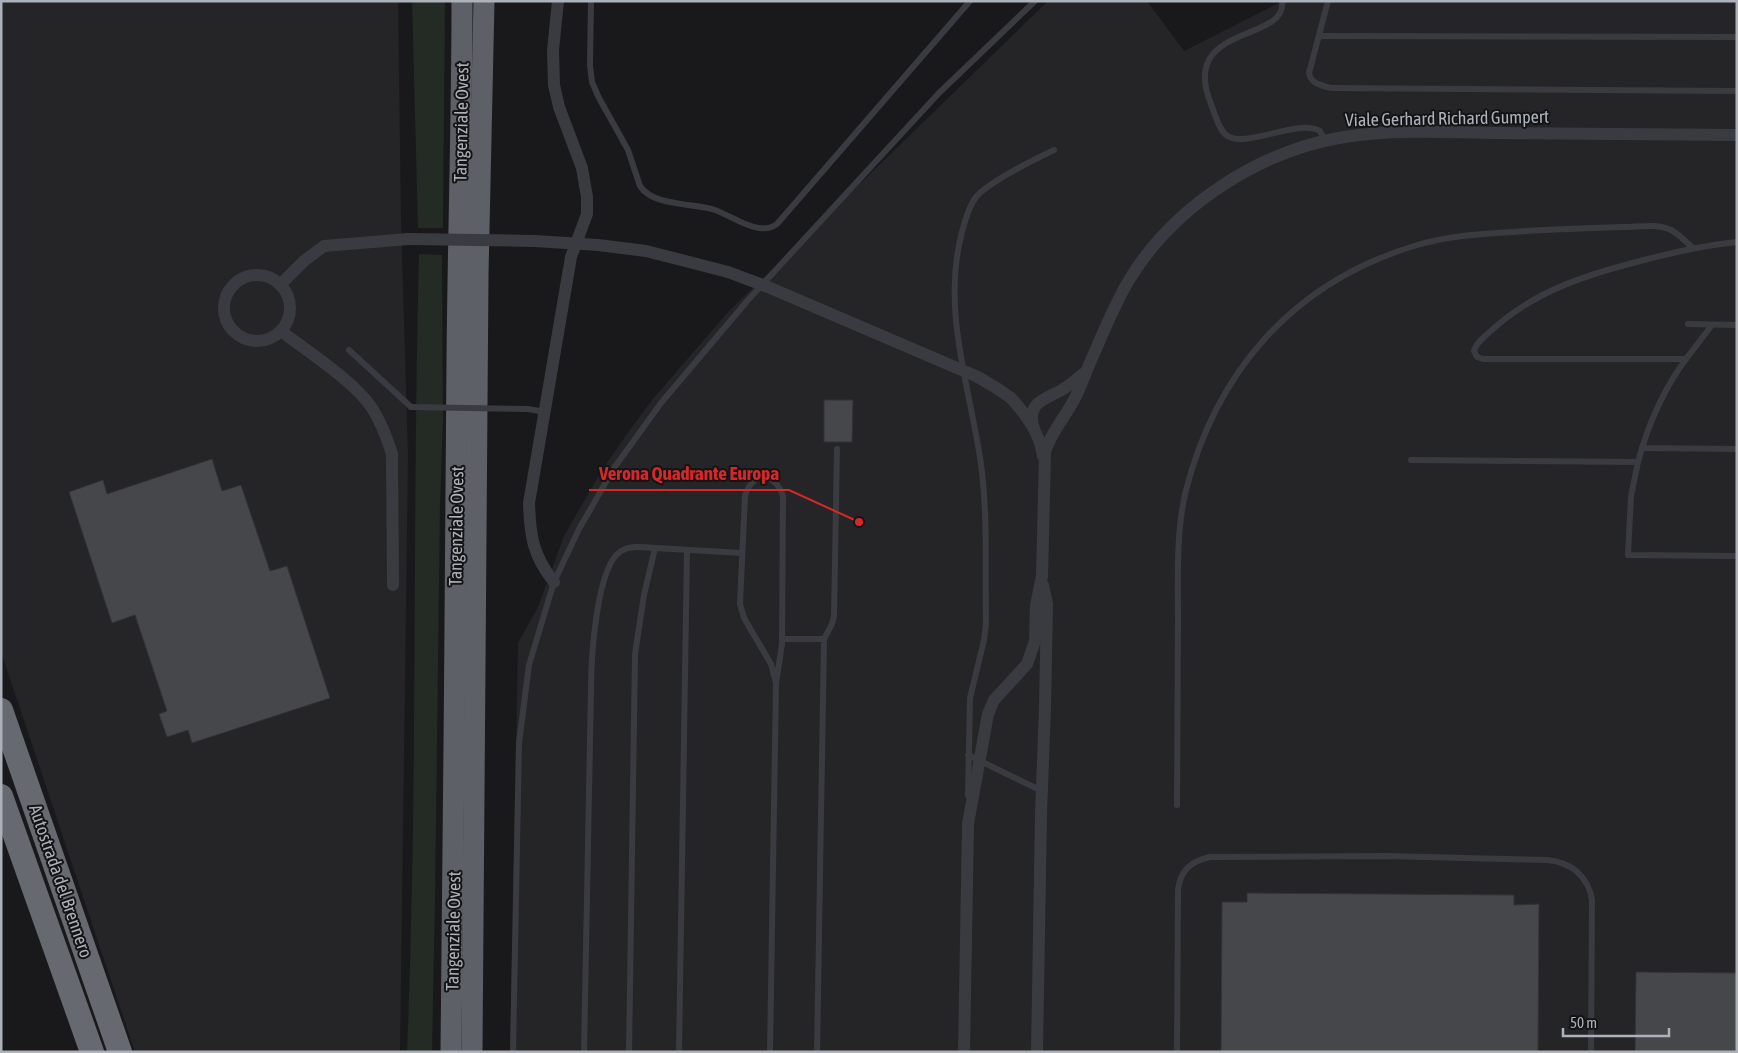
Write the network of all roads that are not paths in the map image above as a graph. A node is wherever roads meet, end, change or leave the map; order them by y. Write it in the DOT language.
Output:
graph roads {
  1 [pos="462,1"];
  2 [pos="484,1"];
  3 [pos="558,1"];
  4 [pos="590,1"];
  5 [pos="970,1"];
  6 [pos="1035,1"];
  7 [pos="1282,1"];
  8 [pos="1328,1"];
  9 [pos="1318,36"];
  10 [pos="1737,37"];
  11 [pos="1737,91"];
  12 [pos="1737,135"];
  13 [pos="1325,141"];
  14 [pos="1054,150"];
  15 [pos="1737,242"];
  16 [pos="576,244"];
  17 [pos="1693,248"];
  18 [pos="280,286"];
  19 [pos="1688,324"];
  20 [pos="1712,325"];
  21 [pos="1737,325"];
  22 [pos="281,331"];
  23 [pos="348,350"];
  24 [pos="1686,359"];
  25 [pos="1086,371"];
  26 [pos="545,412"];
  27 [pos="1034,428"];
  28 [pos="1642,448"];
  29 [pos="837,449"];
  30 [pos="1737,449"];
  31 [pos="1411,460"];
  32 [pos="1638,462"];
  33 [pos="1044,464"];
  34 [pos="655,548"];
  35 [pos="687,550"];
  36 [pos="742,553"];
  37 [pos="1737,556"];
  38 [pos="1042,576"];
  39 [pos="554,582"];
  40 [pos="393,585"];
  41 [pos="782,639"];
  42 [pos="824,639"];
  43 [pos="776,683"];
  44 [pos="1,710"];
  45 [pos="974,757"];
  46 [pos="1042,791"];
  47 [pos="1,796"];
  48 [pos="1177,805"];
  49 [pos="92,1052"];
  50 [pos="120,1052"];
  51 [pos="451,1052"];
  52 [pos="472,1052"];
  53 [pos="514,1052"];
  54 [pos="584,1052"];
  55 [pos="628,1052"];
  56 [pos="679,1052"];
  57 [pos="770,1052"];
  58 [pos="817,1052"];
  59 [pos="964,1052"];
  60 [pos="1037,1052"];
  61 [pos="1177,1052"];
  62 [pos="1591,1052"];
  1 -- 51 [label="highway, Tangenziale Ovest"];
  2 -- 52 [label="highway, Tangenziale Ovest"];
  3 -- 16 [label="street"];
  4 -- 5 [label="lane"];
  6 -- 39 [label="lane"];
  7 -- 13 [label="lane"];
  8 -- 9 [label="lane"];
  9 -- 10 [label="lane"];
  9 -- 11 [label="lane"];
  12 -- 13 [label="street, Viale Gerhard Richard Gumpert"];
  13 -- 25 [label="street, Viale Gerhard Richard Gumpert"];
  14 -- 45 [label="lane"];
  15 -- 17 [label="lane"];
  16 -- 18 [label="street, bridge"];
  16 -- 26 [label="street"];
  16 -- 27 [label="street, bridge"];
  17 -- 24 [label="lane"];
  17 -- 48 [label="lane"];
  18 -- 22 [label="street"];
  18 -- 22 [label="street"];
  19 -- 20 [label="lane"];
  20 -- 21 [label="lane"];
  20 -- 24 [label="lane"];
  22 -- 40 [label="street"];
  23 -- 26 [label="lane, bridge"];
  24 -- 28 [label="lane"];
  25 -- 27 [label="street"];
  25 -- 33 [label="street, Viale Gerhard Richard Gumpert"];
  26 -- 39 [label="street"];
  27 -- 33 [label="street"];
  28 -- 30 [label="lane"];
  28 -- 32 [label="lane"];
  29 -- 42 [label="lane"];
  31 -- 32 [label="lane"];
  32 -- 37 [label="lane"];
  33 -- 38 [label="street"];
  34 -- 35 [label="lane"];
  34 -- 54 [label="lane"];
  34 -- 55 [label="lane"];
  35 -- 36 [label="lane"];
  35 -- 56 [label="lane"];
  36 -- 41 [label="lane"];
  36 -- 43 [label="lane"];
  38 -- 45 [label="street"];
  38 -- 46 [label="street"];
  39 -- 53 [label="lane"];
  41 -- 42 [label="lane"];
  41 -- 43 [label="lane"];
  42 -- 58 [label="lane"];
  43 -- 57 [label="lane"];
  44 -- 50 [label="highway, Autostrada del Brennero"];
  45 -- 46 [label="lane"];
  45 -- 59 [label="street"];
  46 -- 60 [label="street"];
  47 -- 49 [label="highway, Autostrada del Brennero"];
  61 -- 62 [label="lane"];
}
